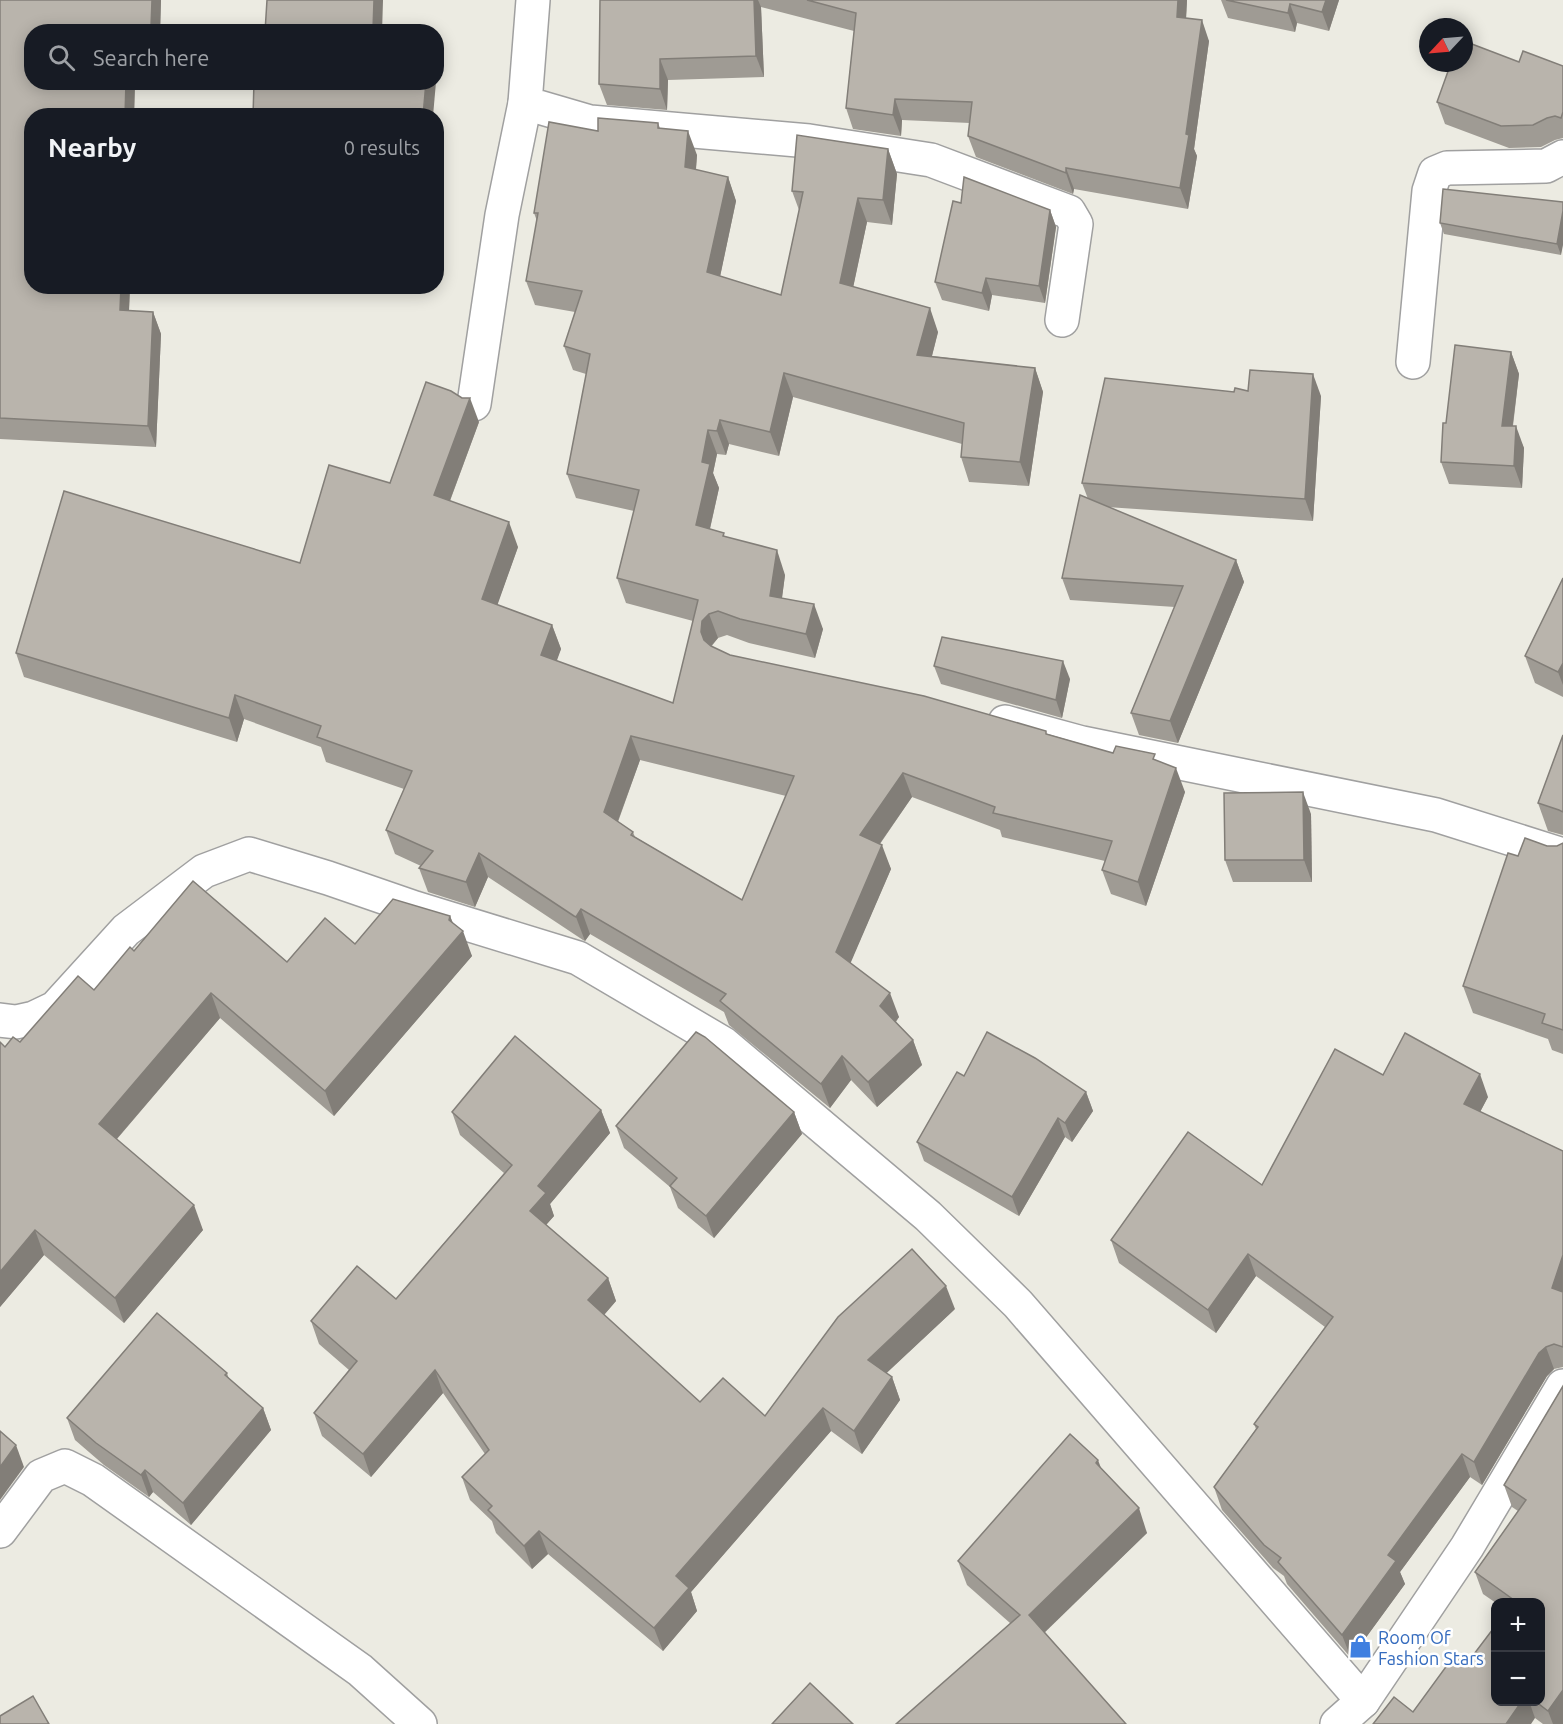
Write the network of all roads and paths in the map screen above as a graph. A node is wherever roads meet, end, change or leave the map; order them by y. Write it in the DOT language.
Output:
graph roads {
  1 [pos="533,0"];
  2 [pos="525,103"];
  3 [pos="1563,157"];
  4 [pos="1062,320"];
  5 [pos="1413,362"];
  6 [pos="474,404"];
  7 [pos="981,715"];
  8 [pos="1563,855"];
  9 [pos="0,1020"];
  10 [pos="1563,1386"];
  11 [pos="0,1531"];
  12 [pos="1363,1701"];
  13 [pos="420,1724"];
  14 [pos="1336,1724"];
  1 -- 2 [label="street"];
  2 -- 4 [label="street"];
  2 -- 6 [label="street"];
  3 -- 5 [label="street"];
  7 -- 8 [label="street"];
  9 -- 12 [label="street"];
  10 -- 12 [label="street"];
  11 -- 13 [label="street"];
  12 -- 14 [label="street"];
}
